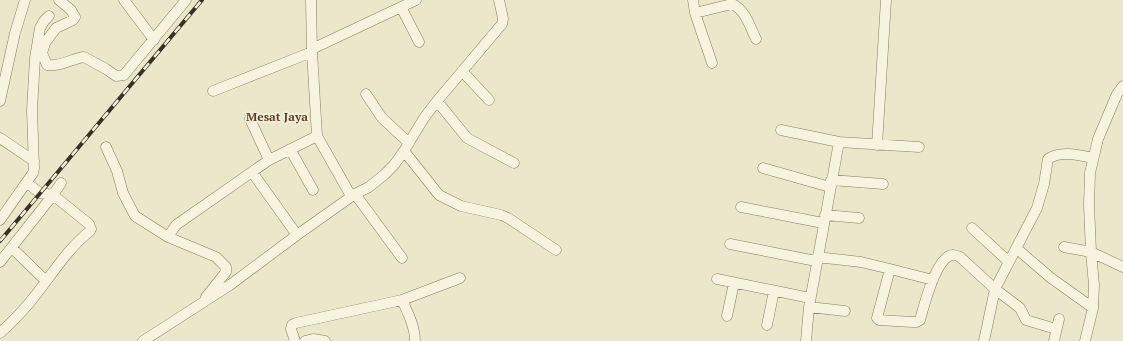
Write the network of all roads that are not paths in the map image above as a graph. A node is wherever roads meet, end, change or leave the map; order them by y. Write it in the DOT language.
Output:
graph roads {
  1 [pos="25,0"];
  2 [pos="59,0"];
  3 [pos="124,0"];
  4 [pos="186,0"];
  5 [pos="311,0"];
  6 [pos="416,0"];
  7 [pos="498,0"];
  8 [pos="693,0"];
  9 [pos="886,0"];
  10 [pos="401,7"];
  11 [pos="695,13"];
  12 [pos="49,16"];
  13 [pos="756,39"];
  14 [pos="154,40"];
  15 [pos="419,42"];
  16 [pos="312,51"];
  17 [pos="712,63"];
  18 [pos="35,64"];
  19 [pos="49,65"];
  20 [pos="462,71"];
  21 [pos="213,90"];
  22 [pos="1121,93"];
  23 [pos="366,94"];
  24 [pos="489,100"];
  25 [pos="0,101"];
  26 [pos="437,101"];
  27 [pos="250,119"];
  28 [pos="781,130"];
  29 [pos="317,136"];
  30 [pos="0,138"];
  31 [pos="839,142"];
  32 [pos="877,144"];
  33 [pos="106,147"];
  34 [pos="406,147"];
  35 [pos="920,147"];
  36 [pos="290,149"];
  37 [pos="1093,158"];
  38 [pos="269,160"];
  39 [pos="34,161"];
  40 [pos="514,163"];
  41 [pos="763,168"];
  42 [pos="252,172"];
  43 [pos="26,183"];
  44 [pos="61,183"];
  45 [pos="831,183"];
  46 [pos="882,184"];
  47 [pos="313,190"];
  48 [pos="53,195"];
  49 [pos="353,195"];
  50 [pos="741,207"];
  51 [pos="859,218"];
  52 [pos="824,219"];
  53 [pos="0,220"];
  54 [pos="972,228"];
  55 [pos="171,233"];
  56 [pos="297,234"];
  57 [pos="730,244"];
  58 [pos="1064,247"];
  59 [pos="12,248"];
  60 [pos="1016,248"];
  61 [pos="556,250"];
  62 [pos="1090,252"];
  63 [pos="402,258"];
  64 [pos="817,259"];
  65 [pos="0,262"];
  66 [pos="1009,262"];
  67 [pos="1123,267"];
  68 [pos="890,269"];
  69 [pos="460,278"];
  70 [pos="717,279"];
  71 [pos="933,280"];
  72 [pos="46,281"];
  73 [pos="734,283"];
  74 [pos="995,289"];
  75 [pos="774,291"];
  76 [pos="402,300"];
  77 [pos="810,303"];
  78 [pos="198,306"];
  79 [pos="1093,308"];
  80 [pos="845,311"];
  81 [pos="727,316"];
  82 [pos="767,325"];
  83 [pos="0,333"];
  84 [pos="143,341"];
  85 [pos="295,341"];
  86 [pos="305,341"];
  87 [pos="325,341"];
  88 [pos="414,341"];
  89 [pos="806,341"];
  90 [pos="984,341"];
  91 [pos="1054,341"];
  92 [pos="1085,341"];
  1 -- 25 [label="street"];
  2 -- 19 [label="street"];
  3 -- 14 [label="street"];
  4 -- 14 [label="street"];
  5 -- 16 [label="street"];
  6 -- 10 [label="street"];
  7 -- 20 [label="street"];
  8 -- 11 [label="street"];
  9 -- 32 [label="street"];
  10 -- 15 [label="street"];
  10 -- 16 [label="street"];
  11 -- 13 [label="street"];
  11 -- 17 [label="street"];
  12 -- 18 [label="street"];
  14 -- 19 [label="street"];
  16 -- 21 [label="street"];
  16 -- 29 [label="street"];
  18 -- 19 [label="street"];
  18 -- 39 [label="street"];
  20 -- 24 [label="street"];
  20 -- 26 [label="street"];
  22 -- 37 [label="street"];
  23 -- 34 [label="street"];
  26 -- 34 [label="street"];
  26 -- 40 [label="street"];
  27 -- 38 [label="street"];
  28 -- 31 [label="street"];
  29 -- 36 [label="street"];
  29 -- 49 [label="street"];
  30 -- 39 [label="street"];
  31 -- 32 [label="street"];
  31 -- 45 [label="street"];
  32 -- 35 [label="street"];
  33 -- 55 [label="street"];
  34 -- 49 [label="street"];
  34 -- 61 [label="street"];
  36 -- 38 [label="street"];
  36 -- 47 [label="street"];
  37 -- 60 [label="street"];
  37 -- 62 [label="street"];
  38 -- 42 [label="street"];
  39 -- 43 [label="street"];
  41 -- 45 [label="street"];
  42 -- 55 [label="street"];
  42 -- 56 [label="street"];
  43 -- 48 [label="street"];
  43 -- 53 [label="street"];
  44 -- 48 [label="street"];
  45 -- 46 [label="street"];
  45 -- 52 [label="street"];
  48 -- 59 [label="street"];
  48 -- 72 [label="street"];
  49 -- 56 [label="street"];
  49 -- 63 [label="street"];
  50 -- 52 [label="street"];
  51 -- 52 [label="street"];
  52 -- 64 [label="street"];
  54 -- 66 [label="street"];
  55 -- 78 [label="street"];
  56 -- 78 [label="street"];
  57 -- 64 [label="street"];
  58 -- 62 [label="street"];
  59 -- 65 [label="street"];
  59 -- 72 [label="street"];
  60 -- 66 [label="street"];
  60 -- 79 [label="street"];
  62 -- 67 [label="street"];
  62 -- 79 [label="street"];
  64 -- 68 [label="street"];
  64 -- 77 [label="street"];
  66 -- 74 [label="street"];
  68 -- 71 [label="street"];
  68 -- 71 [label="street"];
  69 -- 76 [label="street"];
  70 -- 73 [label="street"];
  71 -- 74 [label="street"];
  72 -- 83 [label="street"];
  73 -- 75 [label="street"];
  73 -- 81 [label="street"];
  74 -- 90 [label="street"];
  74 -- 91 [label="street"];
  75 -- 77 [label="street"];
  75 -- 82 [label="street"];
  76 -- 85 [label="street"];
  76 -- 88 [label="street"];
  77 -- 80 [label="street"];
  77 -- 89 [label="street"];
  78 -- 84 [label="street"];
  79 -- 92 [label="street"];
  86 -- 87 [label="street"];
}
